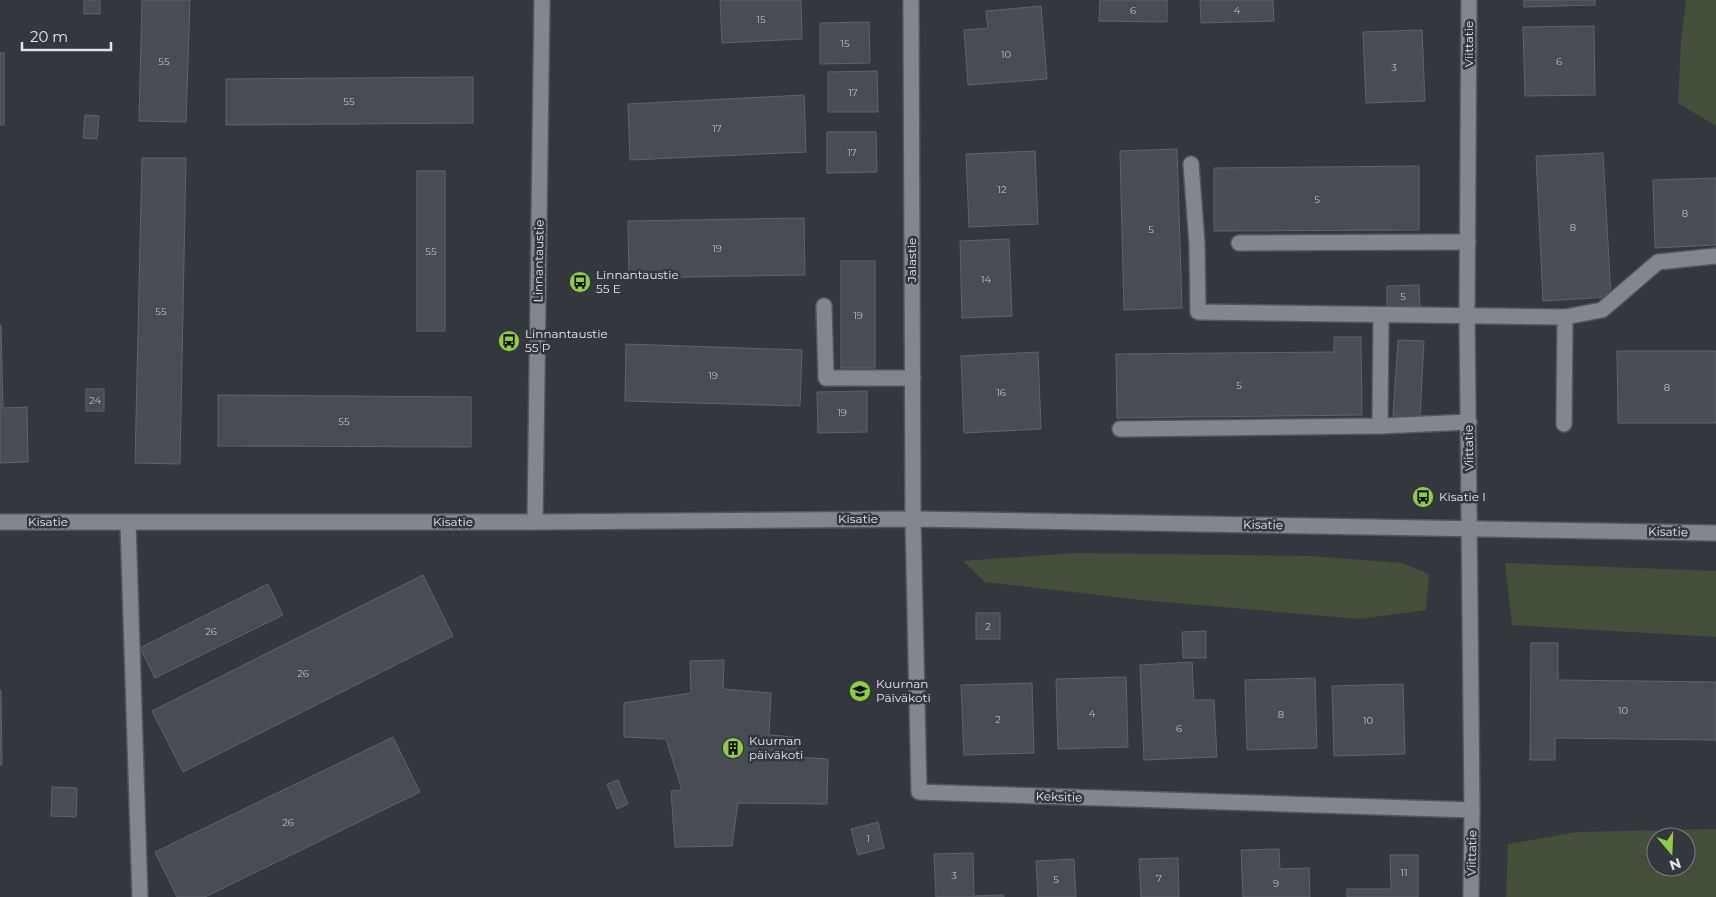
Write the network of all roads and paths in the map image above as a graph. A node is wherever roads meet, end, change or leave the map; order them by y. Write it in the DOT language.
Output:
graph roads {
  1 [pos="542,0"];
  2 [pos="911,0"];
  3 [pos="1469,0"];
  4 [pos="1191,164"];
  5 [pos="1468,242"];
  6 [pos="1239,243"];
  7 [pos="1716,256"];
  8 [pos="824,306"];
  9 [pos="1381,315"];
  10 [pos="1467,315"];
  11 [pos="1566,317"];
  12 [pos="912,378"];
  13 [pos="1469,422"];
  14 [pos="1564,424"];
  15 [pos="1380,426"];
  16 [pos="1120,429"];
  17 [pos="913,519"];
  18 [pos="0,522"];
  19 [pos="128,522"];
  20 [pos="534,522"];
  21 [pos="1470,528"];
  22 [pos="1716,533"];
  23 [pos="1472,810"];
  24 [pos="140,897"];
  25 [pos="1471,897"];
  1 -- 20 [label="street, Linnantaustie"];
  2 -- 12 [label="street, Jalastie"];
  3 -- 5 [label="street, Viittatie"];
  4 -- 9 [label="street"];
  5 -- 6 [label="street"];
  5 -- 10 [label="street, Viittatie"];
  7 -- 11 [label="street"];
  8 -- 12 [label="street"];
  9 -- 10 [label="street"];
  9 -- 15 [label="street"];
  10 -- 11 [label="street"];
  10 -- 13 [label="street, Viittatie"];
  11 -- 14 [label="street"];
  12 -- 17 [label="street, Jalastie"];
  13 -- 15 [label="street"];
  13 -- 21 [label="street, Viittatie"];
  15 -- 16 [label="street"];
  17 -- 20 [label="street, Kisatie"];
  17 -- 21 [label="street, Kisatie"];
  17 -- 23 [label="street, Keksitie"];
  18 -- 19 [label="street, Kisatie"];
  19 -- 20 [label="street, Kisatie"];
  19 -- 24 [label="street"];
  21 -- 22 [label="street, Kisatie"];
  21 -- 23 [label="street, Viittatie"];
  23 -- 25 [label="street, Viittatie"];
}
